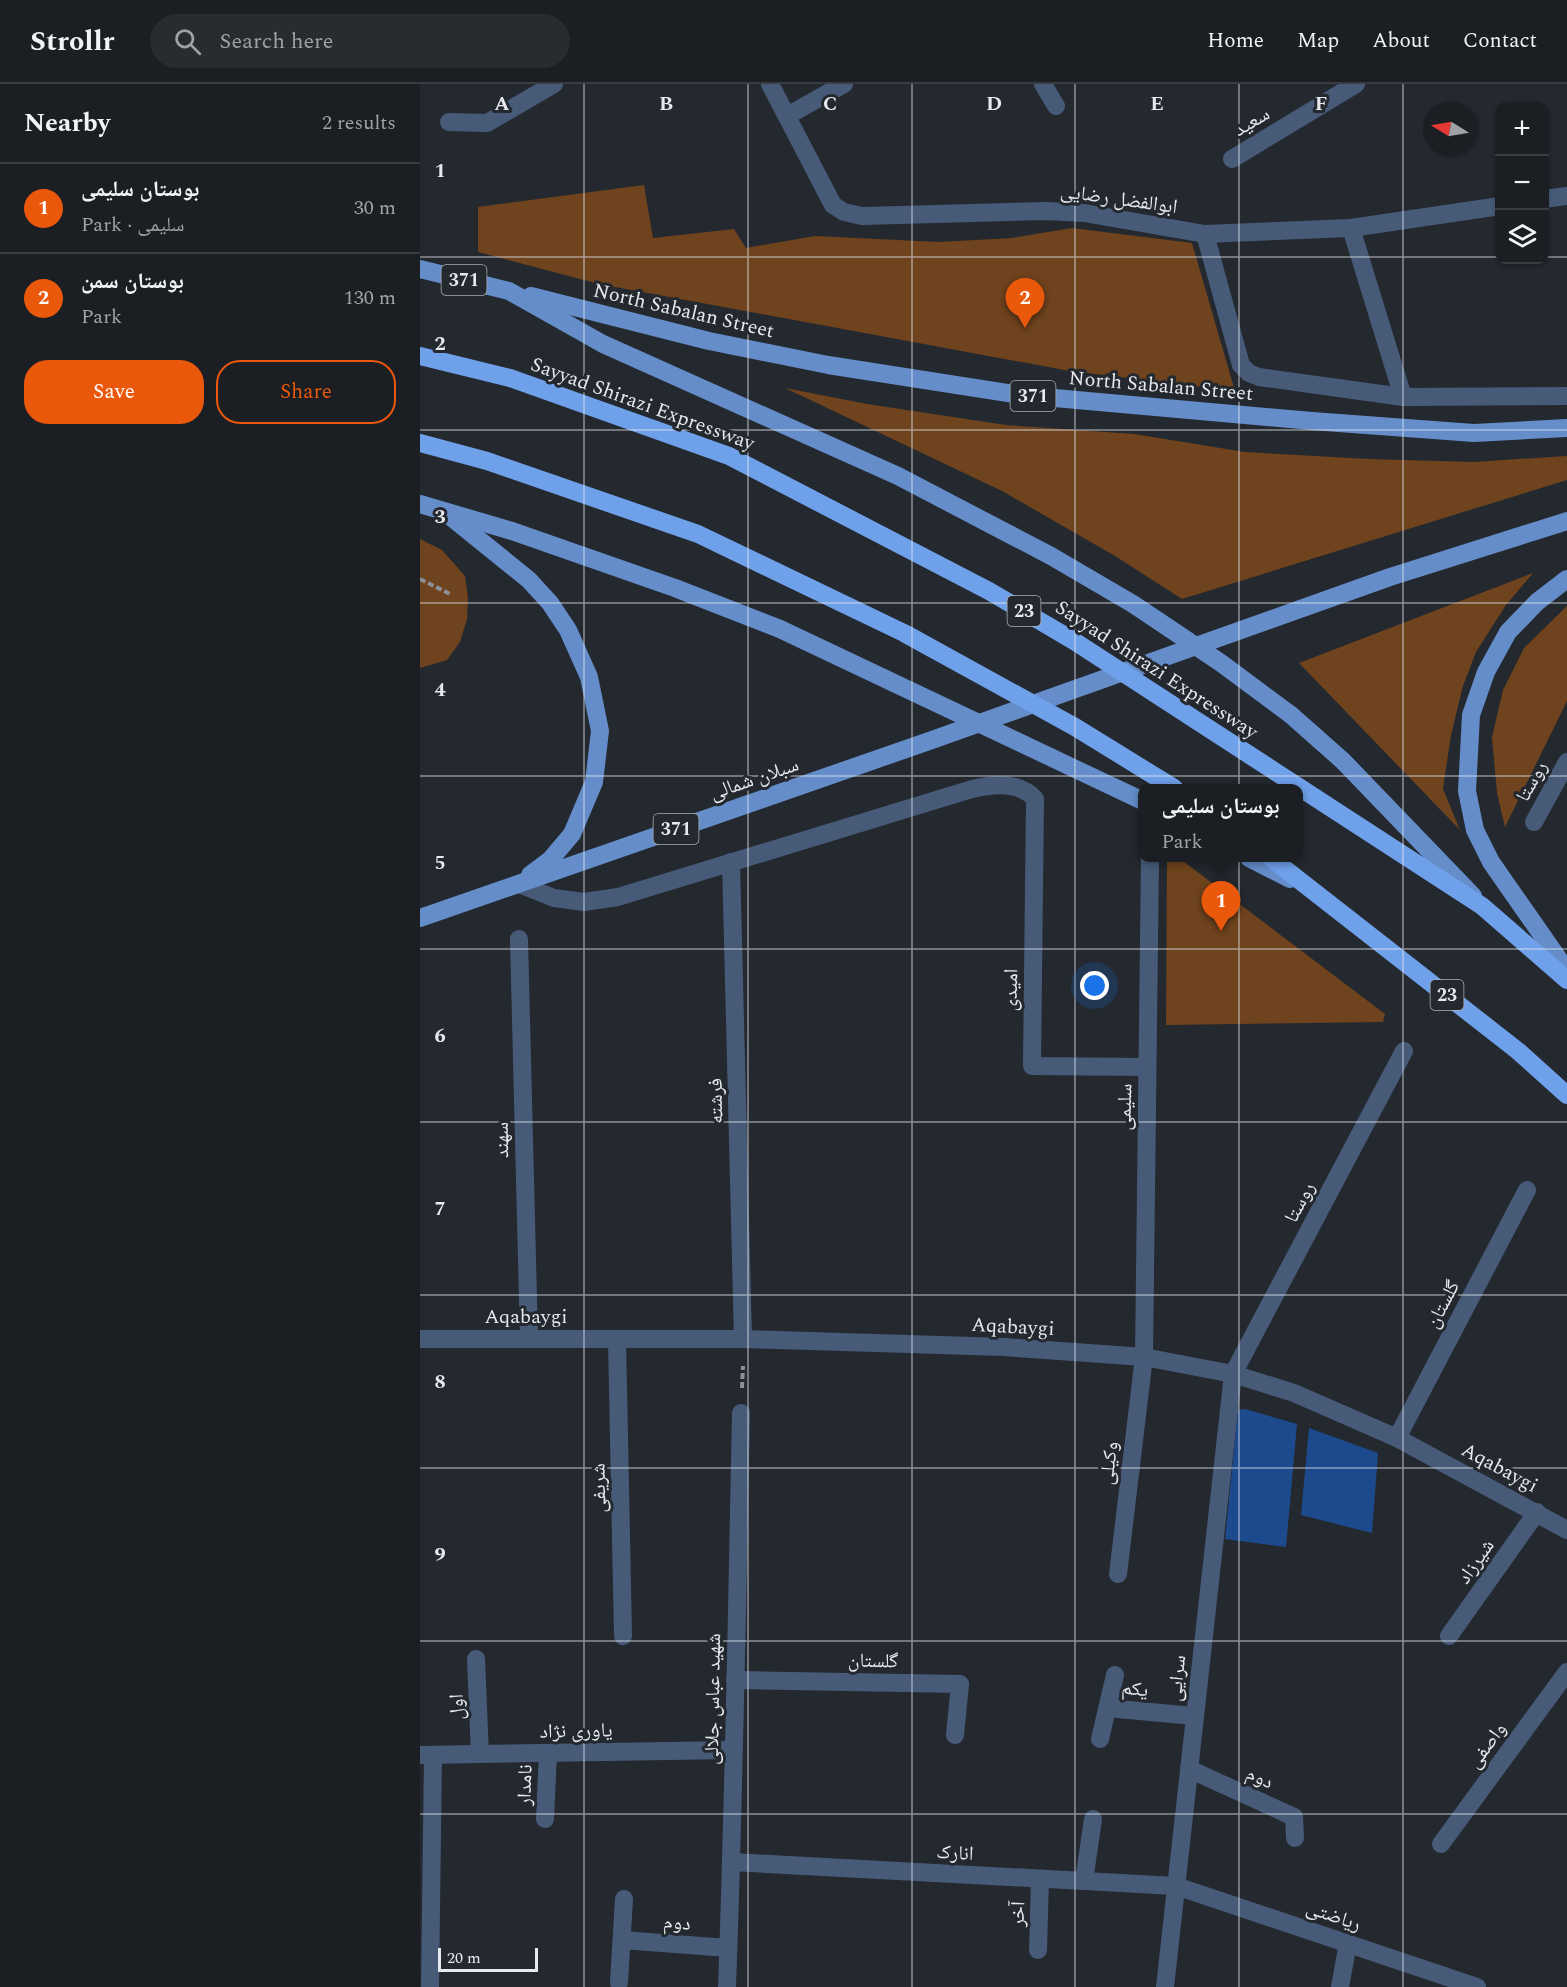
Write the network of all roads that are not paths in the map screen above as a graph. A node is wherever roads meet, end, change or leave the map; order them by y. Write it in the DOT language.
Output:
graph roads {
  1 [pos="554,84"];
  2 [pos="770,84"];
  3 [pos="844,84"];
  4 [pos="1043,84"];
  5 [pos="1356,84"];
  6 [pos="1056,106"];
  7 [pos="787,116"];
  8 [pos="449,122"];
  9 [pos="1232,159"];
  10 [pos="1567,196"];
  11 [pos="1549,198"];
  12 [pos="1495,207"];
  13 [pos="1352,228"];
  14 [pos="1205,234"];
  15 [pos="420,269"];
  16 [pos="509,291"];
  17 [pos="420,356"];
  18 [pos="1567,396"];
  19 [pos="1403,397"];
  20 [pos="1567,429"];
  21 [pos="420,443"];
  22 [pos="420,492"];
  23 [pos="420,504"];
  24 [pos="1567,521"];
  25 [pos="1567,579"];
  26 [pos="1567,762"];
  27 [pos="1166,784"];
  28 [pos="1294,784"];
  29 [pos="1303,790"];
  30 [pos="1138,799"];
  31 [pos="1534,822"];
  32 [pos="731,862"];
  33 [pos="1150,862"];
  34 [pos="1256,862"];
  35 [pos="1276,862"];
  36 [pos="519,884"];
  37 [pos="1324,898"];
  38 [pos="1482,906"];
  39 [pos="420,918"];
  40 [pos="519,939"];
  41 [pos="1567,971"];
  42 [pos="1567,980"];
  43 [pos="1404,1051"];
  44 [pos="1147,1067"];
  45 [pos="1567,1095"];
  46 [pos="1527,1190"];
  47 [pos="420,1338"];
  48 [pos="529,1339"];
  49 [pos="617,1339"];
  50 [pos="743,1339"];
  51 [pos="1144,1357"];
  52 [pos="1233,1374"];
  53 [pos="741,1413"];
  54 [pos="1397,1438"];
  55 [pos="1537,1512"];
  56 [pos="1567,1530"];
  57 [pos="1118,1574"];
  58 [pos="623,1636"];
  59 [pos="1449,1636"];
  60 [pos="476,1659"];
  61 [pos="1567,1672"];
  62 [pos="1116,1675"];
  63 [pos="735,1680"];
  64 [pos="1107,1708"];
  65 [pos="1194,1716"];
  66 [pos="955,1735"];
  67 [pos="1100,1739"];
  68 [pos="733,1750"];
  69 [pos="548,1753"];
  70 [pos="480,1754"];
  71 [pos="426,1755"];
  72 [pos="1189,1769"];
  73 [pos="545,1819"];
  74 [pos="1093,1819"];
  75 [pos="1295,1838"];
  76 [pos="1441,1844"];
  77 [pos="732,1862"];
  78 [pos="1040,1879"];
  79 [pos="1084,1881"];
  80 [pos="1176,1886"];
  81 [pos="624,1899"];
  82 [pos="426,1914"];
  83 [pos="622,1940"];
  84 [pos="1348,1943"];
  85 [pos="728,1948"];
  86 [pos="1038,1950"];
  87 [pos="619,1982"];
  88 [pos="430,1987"];
  89 [pos="727,1987"];
  90 [pos="1165,1987"];
  91 [pos="1340,1987"];
  92 [pos="1477,1987"];
  1 -- 8 [label="street"];
  2 -- 7 [label="street, ابوالفضل رضایی"];
  3 -- 7 [label="street"];
  4 -- 6 [label="street"];
  5 -- 9 [label="street, سعید"];
  7 -- 14 [label="street, ابوالفضل رضایی"];
  10 -- 11 [label="street"];
  12 -- 13 [label="street, ابوالفضل رضایی"];
  13 -- 14 [label="street, ابوالفضل رضایی"];
  13 -- 19 [label="street"];
  14 -- 19 [label="street"];
  15 -- 16 [label="main road, 371"];
  16 -- 20 [label="main road, North Sabalan Street / 371"];
  16 -- 38 [label="main road"];
  17 -- 28 [label="highway, Sayyad Shirazi Expressway / 23"];
  18 -- 19 [label="street"];
  21 -- 27 [label="highway"];
  22 -- 36 [label="main road"];
  23 -- 30 [label="main road"];
  24 -- 36 [label="main road, سبلان شمالی / 371"];
  25 -- 41 [label="main road"];
  26 -- 31 [label="street, روستا"];
  29 -- 38 [label="highway, Sayyad Shirazi Expressway / 23"];
  32 -- 36 [label="street"];
  32 -- 44 [label="street, امیدی"];
  32 -- 50 [label="street, فرشته"];
  33 -- 44 [label="street, سلیمی"];
  34 -- 37 [label="main road"];
  35 -- 37 [label="highway, 23"];
  36 -- 39 [label="main road, سبلان شمالی / 371"];
  37 -- 45 [label="highway, 23"];
  38 -- 42 [label="highway, Sayyad Shirazi Expressway / 23"];
  40 -- 48 [label="street, سهند"];
  43 -- 52 [label="street, روستا"];
  44 -- 51 [label="street, سلیمی"];
  46 -- 54 [label="street, گلستان"];
  47 -- 48 [label="street, Aqabaygi"];
  48 -- 49 [label="street, Aqabaygi"];
  49 -- 50 [label="street, Aqabaygi"];
  49 -- 58 [label="street, شریفی"];
  50 -- 51 [label="street, Aqabaygi"];
  51 -- 52 [label="street, Aqabaygi"];
  51 -- 57 [label="street, وکیلی"];
  52 -- 54 [label="street, Aqabaygi"];
  52 -- 65 [label="street, سرایی"];
  53 -- 63 [label="street, شهید عباس جلالی"];
  54 -- 55 [label="street, Aqabaygi"];
  55 -- 56 [label="street, Aqabaygi"];
  55 -- 59 [label="street, شیرزاد"];
  60 -- 70 [label="street, اول"];
  61 -- 76 [label="street, واصفی"];
  62 -- 64 [label="street"];
  63 -- 66 [label="street, گلستان"];
  63 -- 68 [label="street, شهید عباس جلالی"];
  64 -- 65 [label="street, یکم"];
  64 -- 67 [label="street"];
  65 -- 72 [label="street, سرایی"];
  68 -- 69 [label="street, یاوری نژاد"];
  68 -- 77 [label="street, شهید عباس جلالی"];
  69 -- 70 [label="street, یاوری نژاد"];
  69 -- 73 [label="street, نامدار"];
  70 -- 71 [label="street, یاوری نژاد"];
  71 -- 82 [label="street"];
  72 -- 75 [label="street, دوم"];
  72 -- 80 [label="street, سرایی"];
  74 -- 79 [label="street"];
  77 -- 78 [label="street, انارک"];
  77 -- 85 [label="street, شهید عباس جلالی"];
  78 -- 79 [label="street, انارک"];
  78 -- 86 [label="street, آخر"];
  79 -- 80 [label="street, انارک"];
  80 -- 84 [label="street, ریاضتی"];
  80 -- 90 [label="street, سرایی"];
  81 -- 83 [label="street"];
  82 -- 88 [label="street"];
  83 -- 85 [label="street, دوم"];
  83 -- 87 [label="street"];
  84 -- 91 [label="street"];
  84 -- 92 [label="street, ریاضتی"];
  85 -- 89 [label="street, شهید عباس جلالی"];
}
